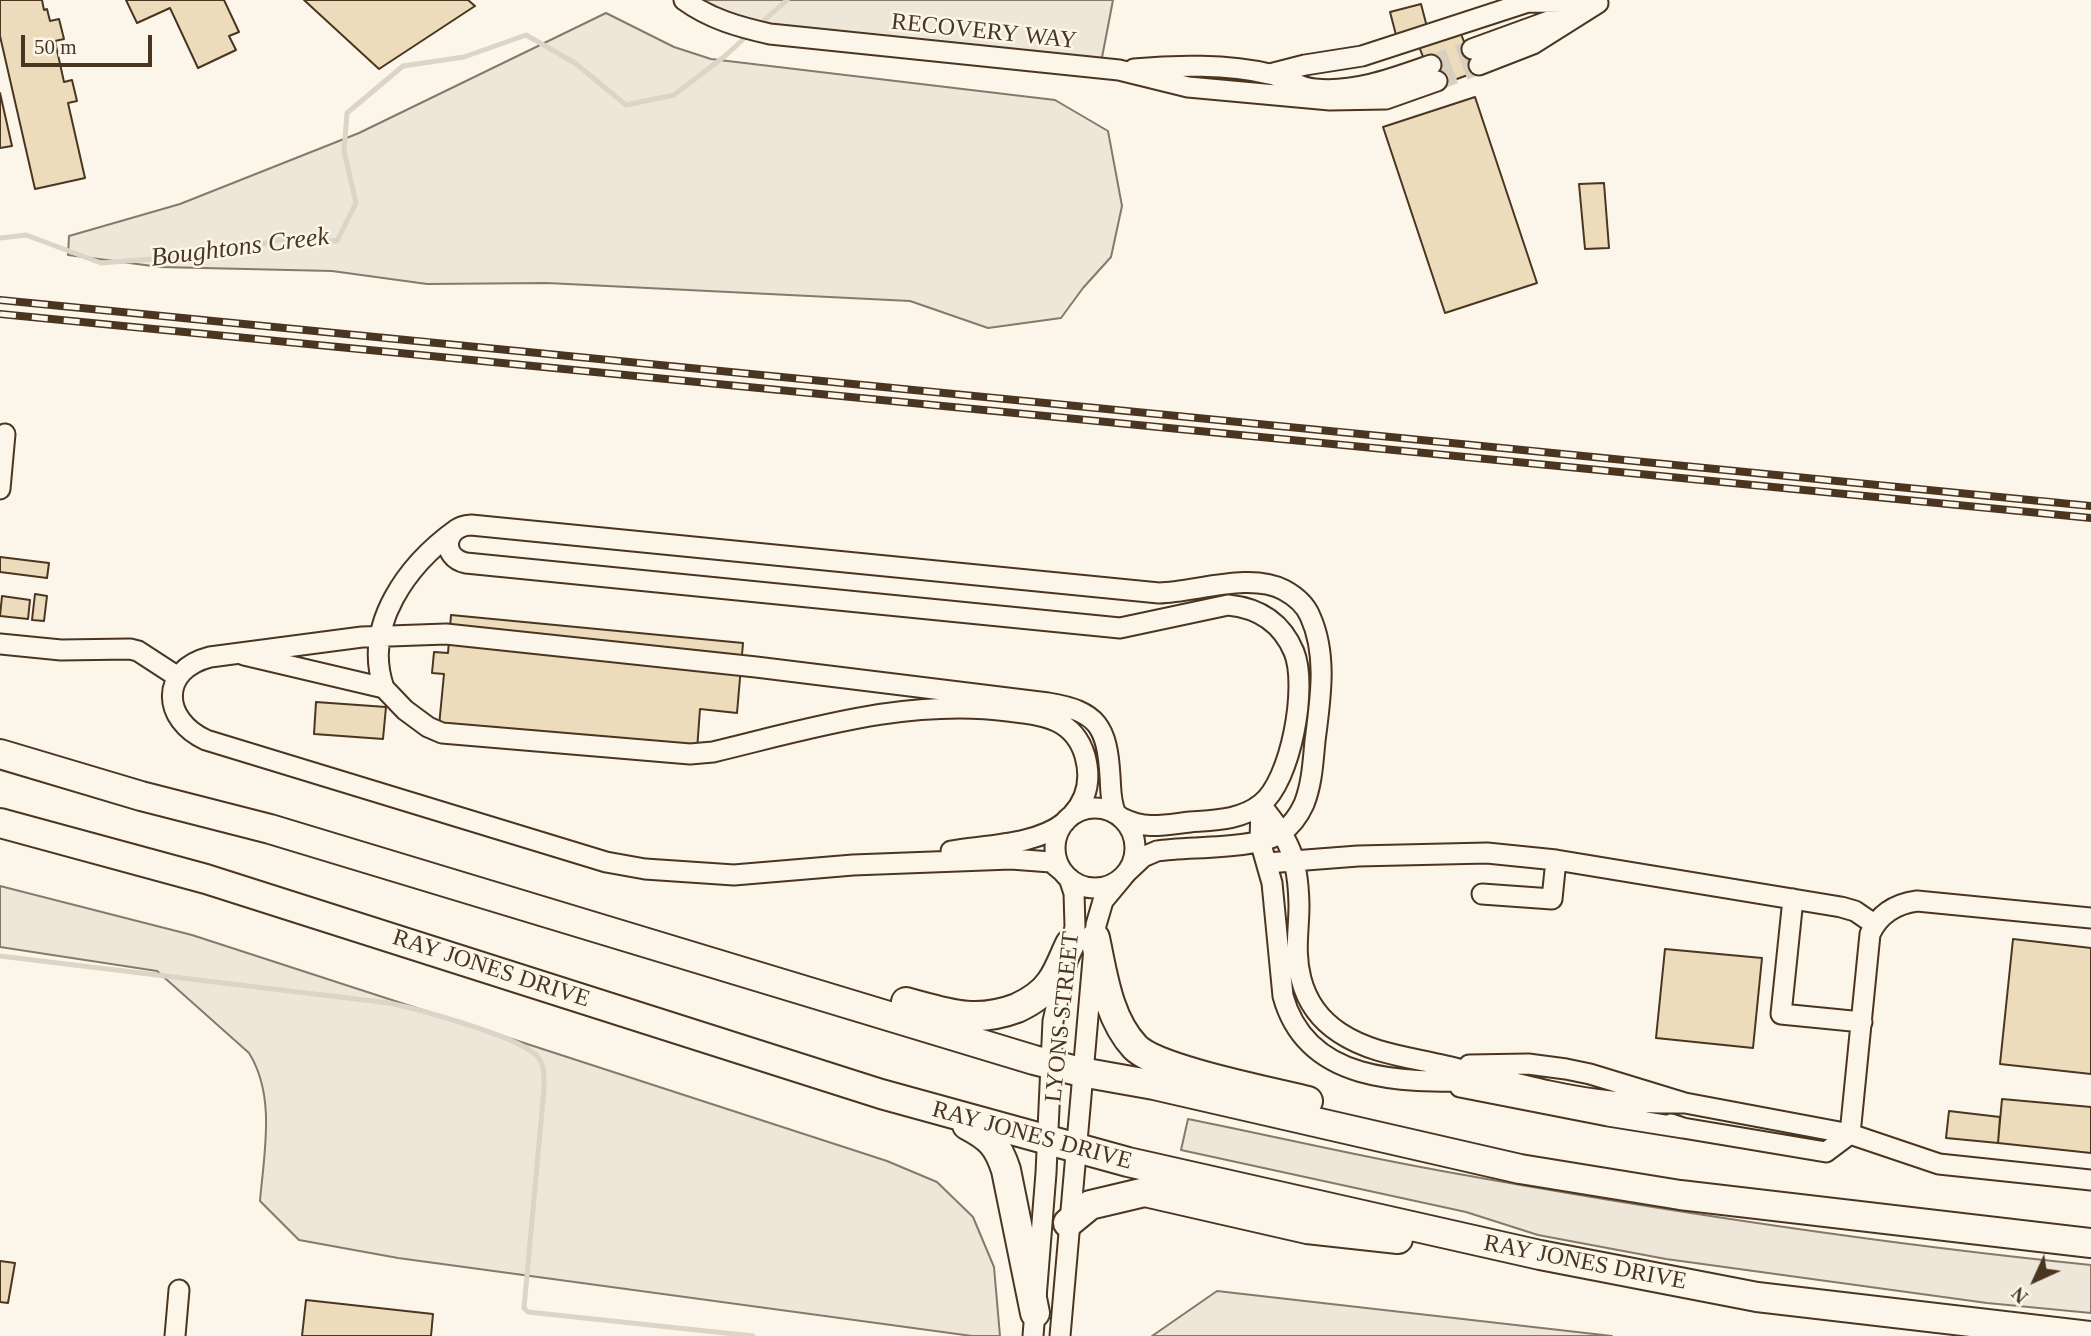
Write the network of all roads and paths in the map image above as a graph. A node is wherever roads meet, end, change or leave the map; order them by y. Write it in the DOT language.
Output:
graph roads {
  1 [pos="684,0"];
  2 [pos="1476,57"];
  3 [pos="1119,70"];
  4 [pos="1270,74"];
  5 [pos="5,434"];
  6 [pos="0,489"];
  7 [pos="457,528"];
  8 [pos="1129,590"];
  9 [pos="1128,628"];
  10 [pos="380,636"];
  11 [pos="0,644"];
  12 [pos="240,654"];
  13 [pos="178,677"];
  14 [pos="384,688"];
  15 [pos="0,754"];
  16 [pos="1261,805"];
  17 [pos="1119,816"];
  18 [pos="1068,819"];
  19 [pos="0,823"];
  20 [pos="1283,832"];
  21 [pos="1260,841"];
  22 [pos="1556,860"];
  23 [pos="1295,862"];
  24 [pos="1267,863"];
  25 [pos="853,865"];
  26 [pos="1066,875"];
  27 [pos="1125,875"];
  28 [pos="1482,894"];
  29 [pos="1793,899"];
  30 [pos="2091,918"];
  31 [pos="1874,924"];
  32 [pos="1083,941"];
  33 [pos="699,960"];
  34 [pos="1862,1022"];
  35 [pos="1051,1064"];
  36 [pos="1447,1066"];
  37 [pos="1082,1072"];
  38 [pos="1499,1080"];
  39 [pos="1429,1082"];
  40 [pos="1610,1101"];
  41 [pos="1685,1103"];
  42 [pos="940,1111"];
  43 [pos="1683,1128"];
  44 [pos="1850,1135"];
  45 [pos="1047,1140"];
  46 [pos="1075,1147"];
  47 [pos="1520,1170"];
  48 [pos="2091,1180"];
  49 [pos="1068,1223"];
  50 [pos="2091,1243"];
  51 [pos="1540,1255"];
  52 [pos="179,1290"];
  53 [pos="1034,1324"];
  54 [pos="175,1336"];
  55 [pos="1060,1336"];
  56 [pos="2091,1336"];
  1 -- 3 [label="street, RECOVERY WAY"];
  2 -- 4 [label="street"];
  3 -- 4 [label="street, RECOVERY WAY"];
  3 -- 4 [label="street, RECOVERY WAY"];
  5 -- 6 [label="street"];
  7 -- 8 [label="street"];
  7 -- 9 [label="street"];
  7 -- 10 [label="street"];
  8 -- 9 [label="street"];
  8 -- 20 [label="street"];
  9 -- 16 [label="street"];
  10 -- 12 [label="street"];
  10 -- 14 [label="street"];
  10 -- 17 [label="street"];
  11 -- 13 [label="street"];
  12 -- 13 [label="street"];
  12 -- 14 [label="street"];
  13 -- 25 [label="street"];
  14 -- 18 [label="street"];
  15 -- 33 [label="highway"];
  16 -- 17 [label="street"];
  16 -- 20 [label="street"];
  16 -- 21 [label="street"];
  17 -- 18 [label="street"];
  17 -- 27 [label="street"];
  18 -- 25 [label="street"];
  18 -- 26 [label="street"];
  19 -- 42 [label="highway, RAY JONES DRIVE"];
  20 -- 21 [label="street, LYONS STREET"];
  20 -- 23 [label="street"];
  21 -- 24 [label="street"];
  21 -- 27 [label="street, LYONS STREET"];
  22 -- 23 [label="street"];
  22 -- 28 [label="street"];
  22 -- 29 [label="street"];
  23 -- 24 [label="street"];
  23 -- 36 [label="street"];
  24 -- 39 [label="street"];
  25 -- 26 [label="street"];
  26 -- 27 [label="street"];
  26 -- 32 [label="street, LYONS STREET"];
  27 -- 32 [label="street, LYONS STREET"];
  29 -- 31 [label="street"];
  29 -- 34 [label="street"];
  30 -- 31 [label="street"];
  31 -- 34 [label="street"];
  32 -- 33 [label="highway"];
  32 -- 35 [label="street, LYONS STREET"];
  32 -- 37 [label="street, LYONS STREET"];
  32 -- 47 [label="highway"];
  33 -- 35 [label="highway"];
  34 -- 44 [label="street"];
  35 -- 37 [label="highway"];
  35 -- 45 [label="street, LYONS STREET"];
  36 -- 38 [label="street"];
  36 -- 41 [label="street"];
  37 -- 46 [label="street, LYONS STREET"];
  37 -- 47 [label="highway"];
  38 -- 39 [label="street"];
  38 -- 40 [label="street"];
  39 -- 43 [label="street"];
  40 -- 41 [label="street"];
  40 -- 43 [label="street"];
  41 -- 44 [label="street"];
  42 -- 45 [label="highway, RAY JONES DRIVE"];
  42 -- 53 [label="highway"];
  43 -- 44 [label="street"];
  44 -- 48 [label="street"];
  45 -- 46 [label="highway, RAY JONES DRIVE"];
  45 -- 53 [label="street, LYONS STREET"];
  46 -- 49 [label="street, LYONS STREET"];
  46 -- 51 [label="highway, RAY JONES DRIVE"];
  47 -- 50 [label="highway"];
  49 -- 51 [label="highway"];
  49 -- 55 [label="street, LYONS STREET"];
  51 -- 56 [label="highway, RAY JONES DRIVE"];
  52 -- 54 [label="street"];
}
